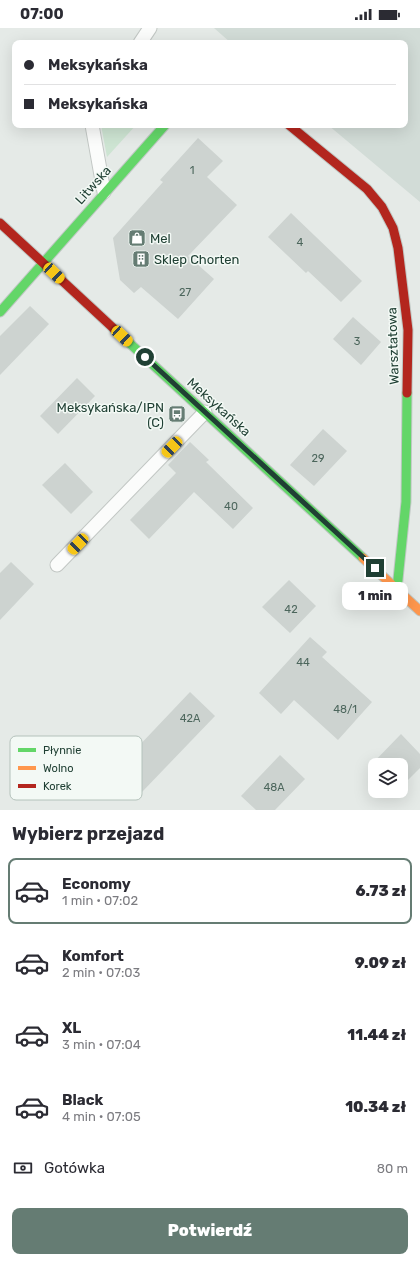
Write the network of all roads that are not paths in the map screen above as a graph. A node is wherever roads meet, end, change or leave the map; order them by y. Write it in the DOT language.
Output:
graph roads {
  1 [pos="150,28"];
  2 [pos="142,40"];
  3 [pos="93,128"];
  4 [pos="162,128"];
  5 [pos="293,128"];
  6 [pos="104,192"];
  7 [pos="0,223"];
  8 [pos="42,263"];
  9 [pos="0,312"];
  10 [pos="205,412"];
  11 [pos="58,565"];
  12 [pos="397,589"];
  13 [pos="420,611"];
  1 -- 2 [label="lane"];
  3 -- 6 [label="lane"];
  4 -- 6 [label="street, Litwska"];
  5 -- 12 [label="street, Warsztatowa"];
  6 -- 8 [label="street, Litwska"];
  7 -- 8 [label="street, Meksykańska"];
  8 -- 9 [label="street, Litwska"];
  8 -- 10 [label="street, Meksykańska"];
  10 -- 11 [label="lane"];
  10 -- 12 [label="street, Meksykańska"];
  12 -- 13 [label="street, Meksykańska"];
}
